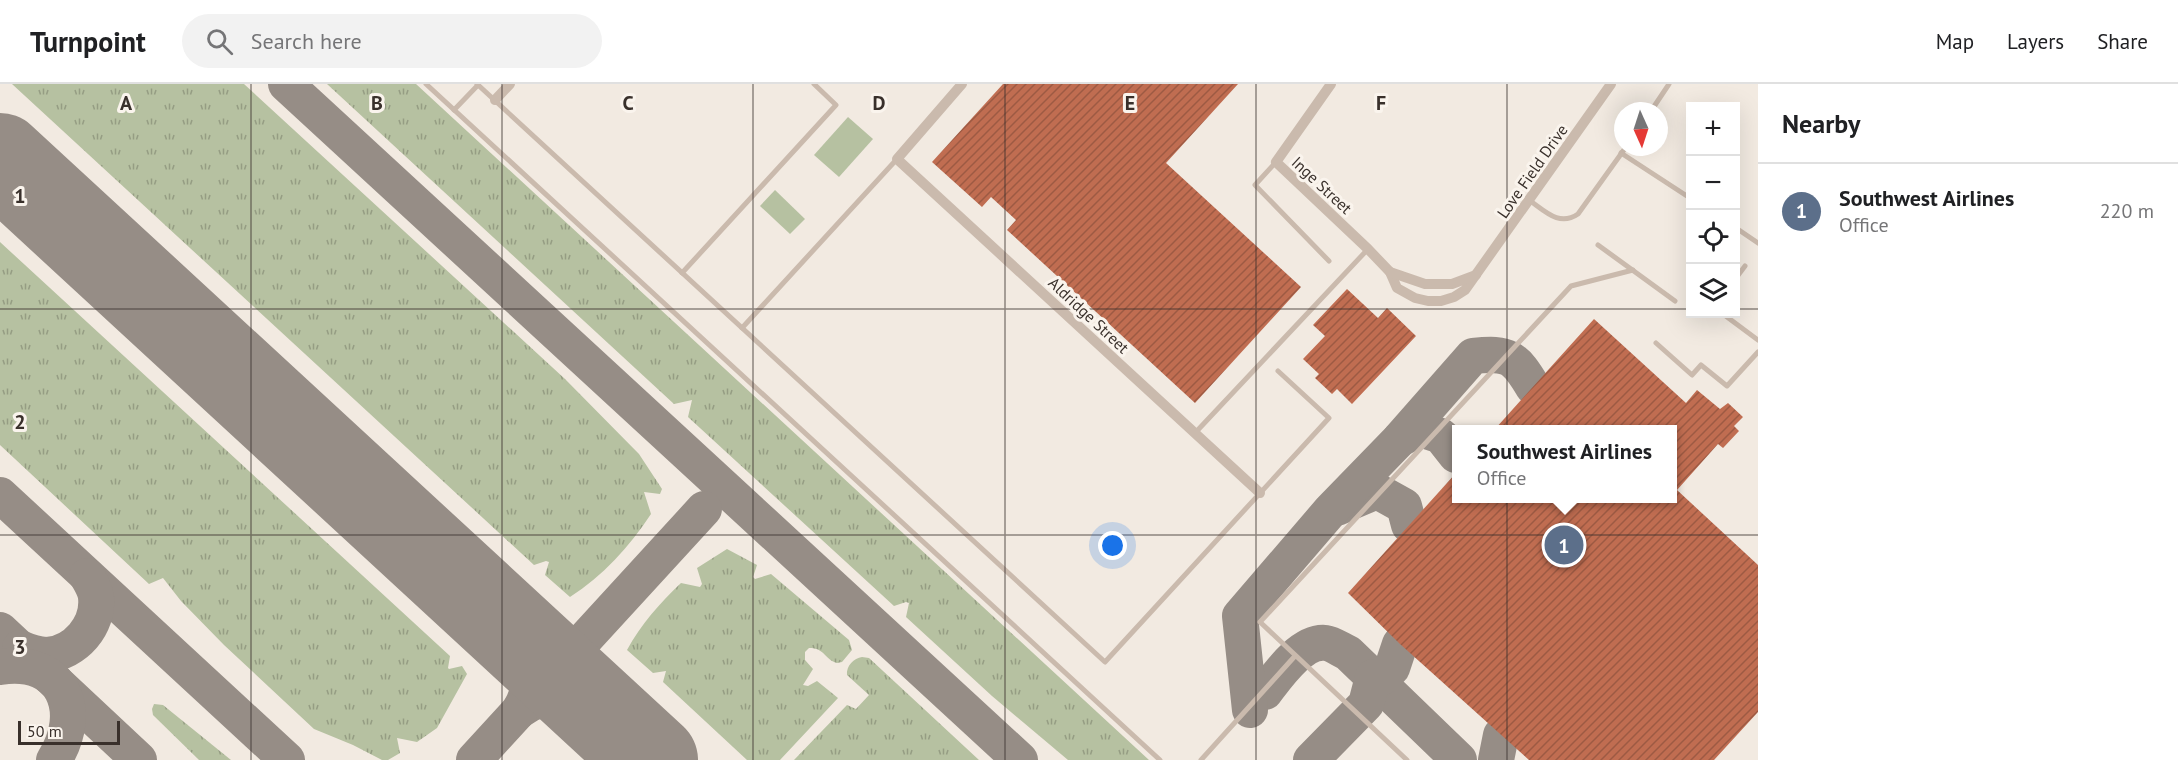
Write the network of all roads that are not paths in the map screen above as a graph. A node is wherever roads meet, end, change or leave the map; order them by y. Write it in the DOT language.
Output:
graph roads {
  1 [pos="426,84"];
  2 [pos="477,84"];
  3 [pos="510,84"];
  4 [pos="814,84"];
  5 [pos="963,84"];
  6 [pos="1330,84"];
  7 [pos="1611,84"];
  8 [pos="1669,84"];
  9 [pos="495,100"];
  10 [pos="1657,102"];
  11 [pos="454,110"];
  12 [pos="1619,156"];
  13 [pos="1626,156"];
  14 [pos="897,159"];
  15 [pos="1276,162"];
  16 [pos="1686,195"];
  17 [pos="1529,200"];
  18 [pos="1740,231"];
  19 [pos="1758,243"];
  20 [pos="1598,245"];
  21 [pos="1368,249"];
  22 [pos="1329,261"];
  23 [pos="1744,266"];
  24 [pos="1633,270"];
  25 [pos="1390,272"];
  26 [pos="1740,272"];
  27 [pos="682,273"];
  28 [pos="1477,275"];
  29 [pos="1675,301"];
  30 [pos="1728,318"];
  31 [pos="742,328"];
  32 [pos="1758,340"];
  33 [pos="1656,343"];
  34 [pos="1758,352"];
  35 [pos="1278,371"];
  36 [pos="1195,433"];
  37 [pos="1260,493"];
  38 [pos="1295,656"];
  39 [pos="1160,760"];
  40 [pos="1202,760"];
  41 [pos="1407,760"];
  1 -- 11 [label="lane"];
  2 -- 9 [label="lane"];
  2 -- 11 [label="lane"];
  3 -- 9 [label="street"];
  4 -- 27 [label="lane"];
  5 -- 14 [label="street"];
  6 -- 15 [label="street, Inge Street"];
  7 -- 17 [label="street, Love Field Drive"];
  8 -- 10 [label="lane"];
  9 -- 27 [label="lane"];
  11 -- 39 [label="lane"];
  12 -- 17 [label="lane"];
  13 -- 16 [label="lane"];
  14 -- 31 [label="lane"];
  14 -- 36 [label="street, Aldridge Street"];
  15 -- 21 [label="street, Inge Street"];
  15 -- 22 [label="lane"];
  17 -- 28 [label="street, Love Field Drive"];
  18 -- 19 [label="lane"];
  20 -- 24 [label="lane"];
  21 -- 25 [label="street, Inge Street"];
  21 -- 36 [label="lane"];
  23 -- 26 [label="lane"];
  24 -- 29 [label="lane"];
  24 -- 38 [label="lane"];
  25 -- 28 [label="street, Inge Street"];
  25 -- 28 [label="street, Inge Street"];
  27 -- 31 [label="lane"];
  30 -- 32 [label="lane"];
  31 -- 37 [label="lane"];
  33 -- 34 [label="lane"];
  35 -- 37 [label="lane"];
  36 -- 37 [label="street, Aldridge Street"];
  38 -- 40 [label="lane"];
  38 -- 41 [label="lane"];
}
